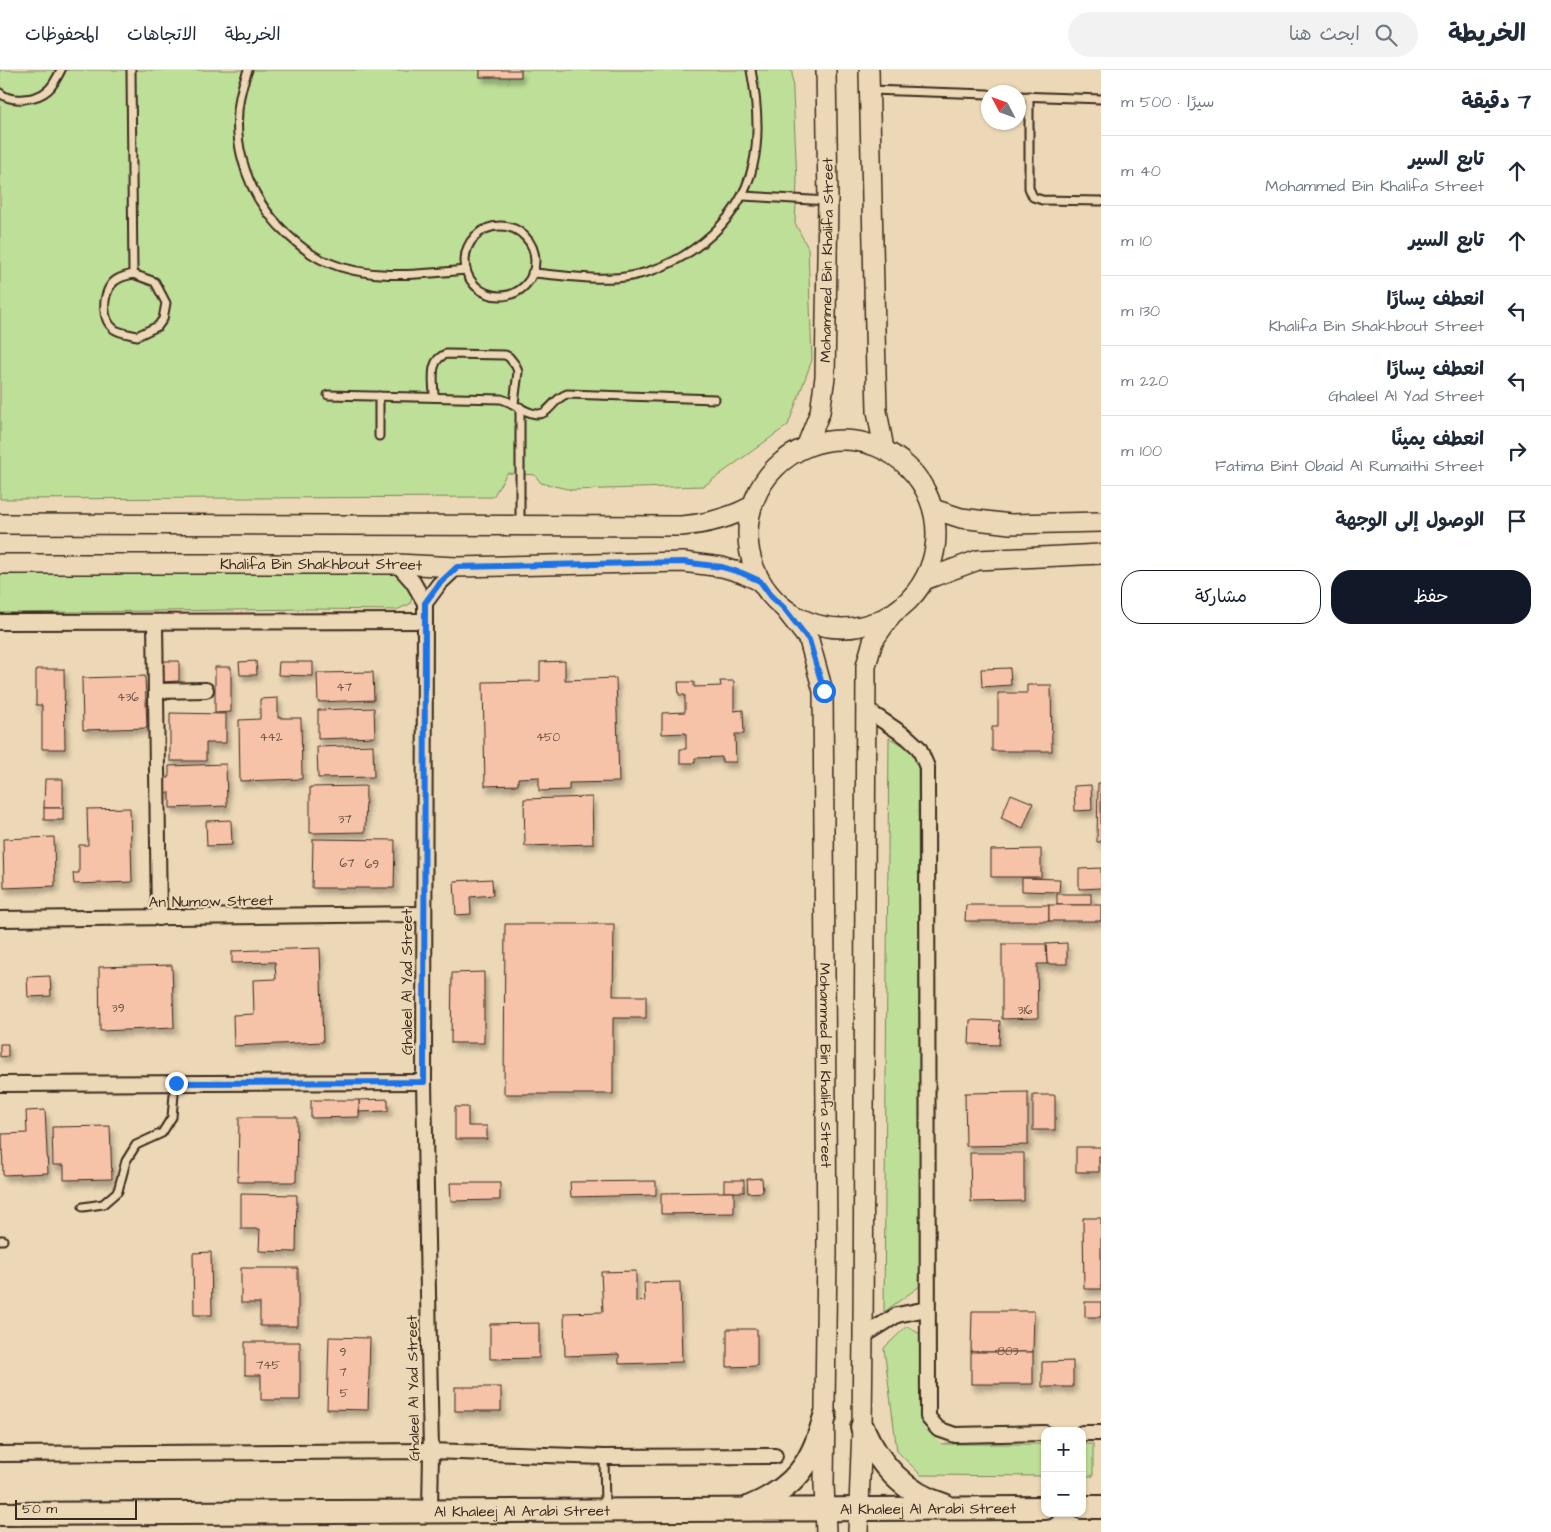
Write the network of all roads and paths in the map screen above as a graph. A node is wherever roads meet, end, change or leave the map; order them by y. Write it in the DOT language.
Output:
graph roads {
  1 [pos="61,70"];
  2 [pos="131,70"];
  3 [pos="248,70"];
  4 [pos="750,70"];
  5 [pos="826,70"];
  6 [pos="869,70"];
  7 [pos="870,90"];
  8 [pos="0,93"];
  9 [pos="981,94"];
  10 [pos="1029,96"];
  11 [pos="1101,98"];
  12 [pos="743,196"];
  13 [pos="828,201"];
  14 [pos="1101,201"];
  15 [pos="466,270"];
  16 [pos="532,273"];
  17 [pos="133,274"];
  18 [pos="328,395"];
  19 [pos="379,396"];
  20 [pos="434,397"];
  21 [pos="715,399"];
  22 [pos="517,405"];
  23 [pos="379,436"];
  24 [pos="806,447"];
  25 [pos="884,449"];
  26 [pos="752,506"];
  27 [pos="933,509"];
  28 [pos="1101,522"];
  29 [pos="0,524"];
  30 [pos="520,526"];
  31 [pos="1101,554"];
  32 [pos="0,564"];
  33 [pos="397,564"];
  34 [pos="457,567"];
  35 [pos="924,580"];
  36 [pos="760,581"];
  37 [pos="425,603"];
  38 [pos="784,608"];
  39 [pos="892,614"];
  40 [pos="425,621"];
  41 [pos="0,622"];
  42 [pos="155,622"];
  43 [pos="206,690"];
  44 [pos="156,691"];
  45 [pos="866,710"];
  46 [pos="423,914"];
  47 [pos="159,918"];
  48 [pos="0,919"];
  49 [pos="424,1082"];
  50 [pos="176,1083"];
  51 [pos="0,1084"];
  52 [pos="82,1207"];
  53 [pos="927,1310"];
  54 [pos="863,1336"];
  55 [pos="825,1416"];
  56 [pos="862,1427"];
  57 [pos="1086,1433"];
  58 [pos="1101,1433"];
  59 [pos="1041,1434"];
  60 [pos="431,1451"];
  61 [pos="0,1454"];
  62 [pos="775,1456"];
  63 [pos="604,1457"];
  64 [pos="1086,1507"];
  65 [pos="1101,1507"];
  66 [pos="957,1508"];
  67 [pos="1041,1508"];
  68 [pos="744,1509"];
  69 [pos="826,1509"];
  70 [pos="858,1509"];
  71 [pos="606,1510"];
  72 [pos="430,1511"];
  73 [pos="0,1514"];
  74 [pos="826,1532"];
  75 [pos="858,1532"];
  1 -- 8 [label="lane"];
  2 -- 17 [label="lane"];
  3 -- 15 [label="lane"];
  4 -- 12 [label="lane"];
  5 -- 13 [label="main road, Mohammed Bin Khalifa Street"];
  6 -- 7 [label="main road"];
  7 -- 9 [label="lane"];
  7 -- 25 [label="main road"];
  10 -- 11 [label="lane"];
  10 -- 14 [label="lane"];
  12 -- 13 [label="lane"];
  12 -- 16 [label="lane"];
  13 -- 24 [label="main road, Mohammed Bin Khalifa Street"];
  15 -- 16 [label="lane"];
  15 -- 16 [label="lane"];
  17 -- 17 [label="lane"];
  18 -- 19 [label="lane"];
  19 -- 20 [label="lane"];
  19 -- 23 [label="lane"];
  20 -- 22 [label="lane"];
  20 -- 22 [label="lane"];
  21 -- 22 [label="lane"];
  22 -- 30 [label="lane"];
  24 -- 25 [label="main road"];
  24 -- 26 [label="main road"];
  25 -- 27 [label="main road"];
  26 -- 30 [label="main road"];
  26 -- 36 [label="main road"];
  27 -- 28 [label="main road"];
  27 -- 35 [label="main road"];
  29 -- 30 [label="main road"];
  31 -- 35 [label="main road"];
  32 -- 33 [label="main road, Khalifa Bin Shakhbout Street"];
  33 -- 34 [label="main road, Khalifa Bin Shakhbout Street"];
  33 -- 37 [label="street"];
  34 -- 36 [label="main road, Khalifa Bin Shakhbout Street"];
  34 -- 37 [label="street"];
  35 -- 39 [label="main road"];
  36 -- 38 [label="main road"];
  37 -- 40 [label="street, Ghaleel Al Yad Street"];
  38 -- 39 [label="main road"];
  38 -- 55 [label="main road, Mohammed Bin Khalifa Street"];
  39 -- 45 [label="main road"];
  40 -- 42 [label="street"];
  40 -- 46 [label="street, Ghaleel Al Yad Street"];
  41 -- 42 [label="street"];
  42 -- 44 [label="street"];
  43 -- 44 [label="street"];
  44 -- 47 [label="street"];
  45 -- 53 [label="street"];
  45 -- 54 [label="main road"];
  46 -- 47 [label="street, An Numow Street"];
  46 -- 49 [label="street, Ghaleel Al Yad Street"];
  47 -- 48 [label="street, An Numow Street"];
  49 -- 50 [label="street"];
  49 -- 60 [label="street, Ghaleel Al Yad Street"];
  50 -- 51 [label="street"];
  50 -- 52 [label="lane"];
  53 -- 54 [label="street"];
  53 -- 59 [label="street"];
  54 -- 56 [label="main road"];
  55 -- 68 [label="highway"];
  55 -- 69 [label="main road, Mohammed Bin Khalifa Street"];
  56 -- 66 [label="highway"];
  56 -- 70 [label="main road"];
  57 -- 58 [label="street"];
  60 -- 61 [label="street"];
  60 -- 63 [label="street"];
  60 -- 72 [label="street, Ghaleel Al Yad Street"];
  62 -- 63 [label="street"];
  63 -- 71 [label="lane"];
  64 -- 65 [label="highway"];
  66 -- 67 [label="highway, Al Khaleej Al Arabi Street"];
  66 -- 70 [label="highway, Al Khaleej Al Arabi Street"];
  68 -- 69 [label="highway, Al Khaleej Al Arabi Street"];
  68 -- 71 [label="highway, Al Khaleej Al Arabi Street"];
  69 -- 70 [label="highway, Al Khaleej Al Arabi Street"];
  69 -- 74 [label="main road, Mohammed Bin Khalifa Street"];
  70 -- 75 [label="main road"];
  71 -- 72 [label="highway, Al Khaleej Al Arabi Street"];
  72 -- 73 [label="highway, Al Khaleej Al Arabi Street"];
}
